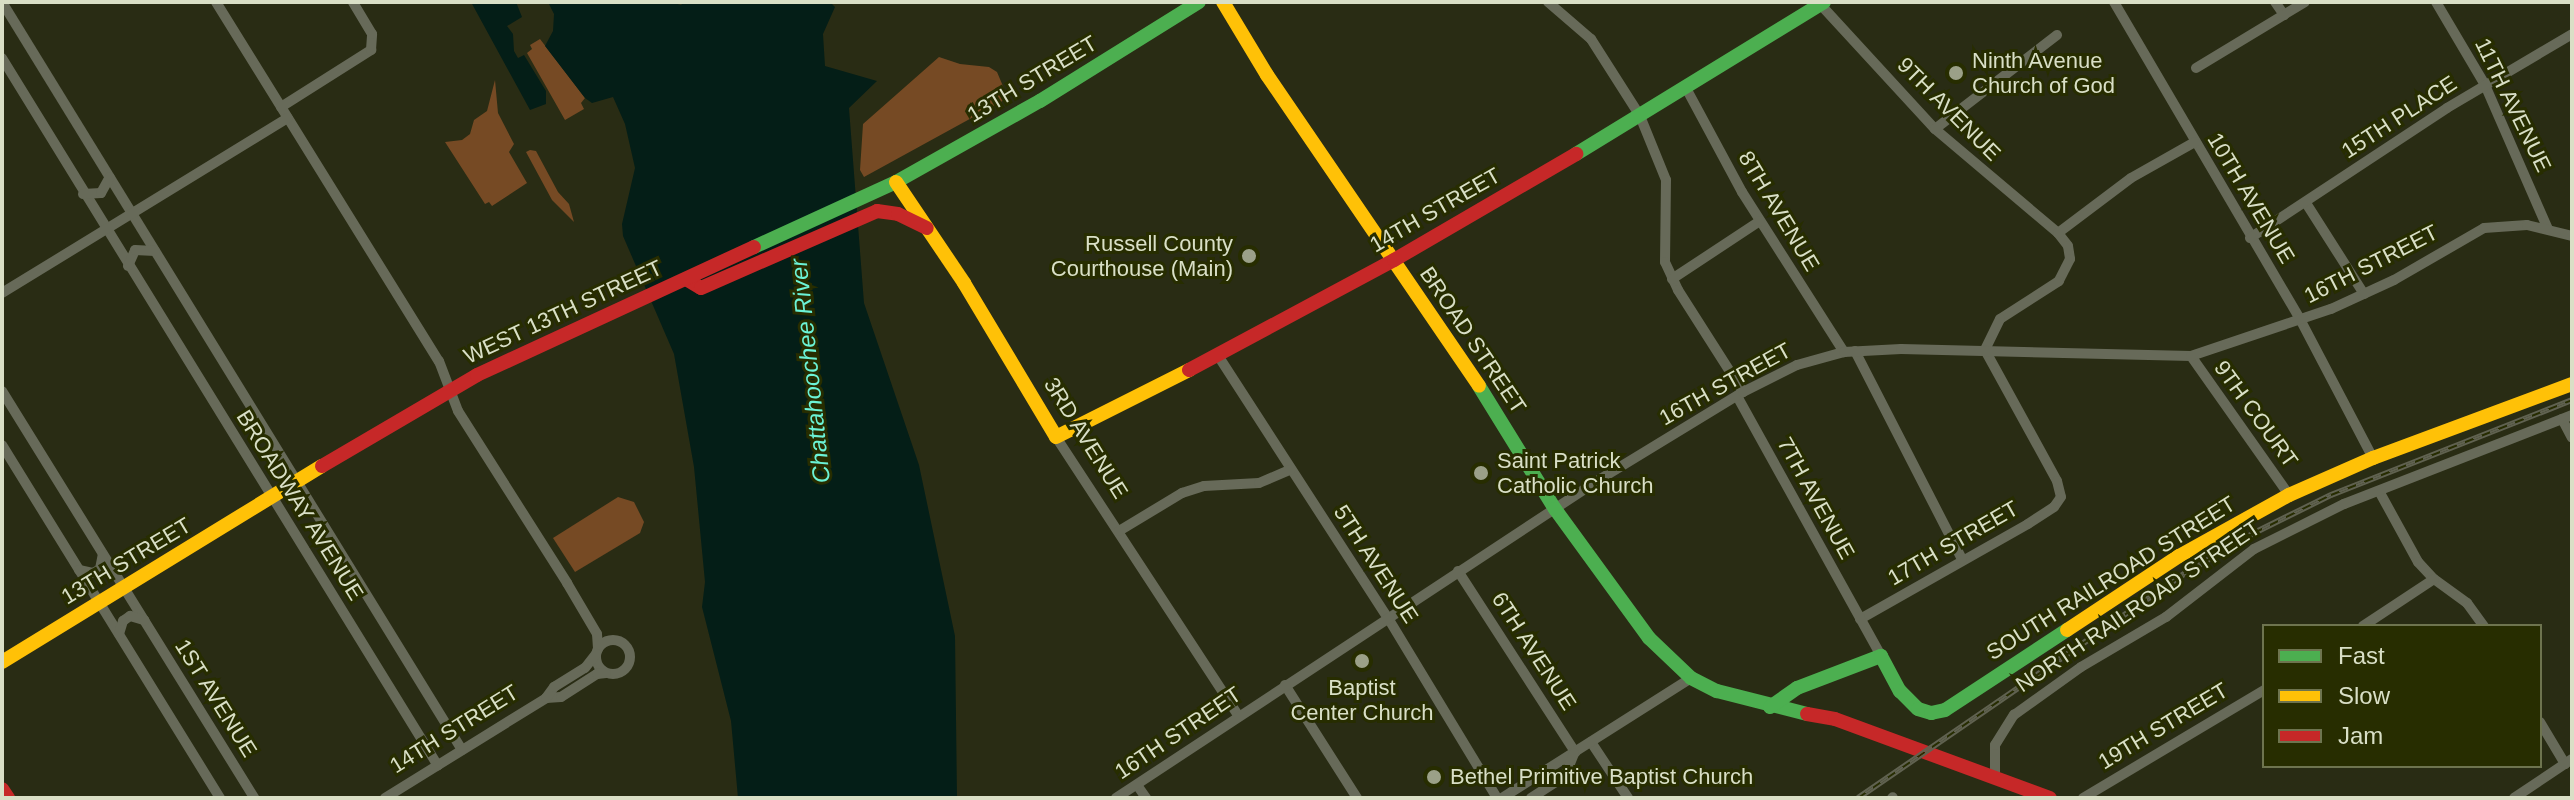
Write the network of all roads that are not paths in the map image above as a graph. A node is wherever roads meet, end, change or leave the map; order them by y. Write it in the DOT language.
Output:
graph roads {
  1 [pos="2,2"];
  2 [pos="216,2"];
  3 [pos="353,2"];
  4 [pos="1199,2"];
  5 [pos="1223,2"];
  6 [pos="1548,2"];
  7 [pos="2114,2"];
  8 [pos="2275,2"];
  9 [pos="2305,2"];
  10 [pos="2436,2"];
  11 [pos="1822,3"];
  12 [pos="2284,15"];
  13 [pos="2572,34"];
  14 [pos="2057,35"];
  15 [pos="2,58"];
  16 [pos="2196,68"];
  17 [pos="2485,85"];
  18 [pos="1686,88"];
  19 [pos="281,107"];
  20 [pos="1640,116"];
  21 [pos="288,118"];
  22 [pos="1935,129"];
  23 [pos="2195,142"];
  24 [pos="110,177"];
  25 [pos="890,185"];
  26 [pos="83,194"];
  27 [pos="2306,203"];
  28 [pos="132,213"];
  29 [pos="1760,221"];
  30 [pos="927,228"];
  31 [pos="105,229"];
  32 [pos="2548,229"];
  33 [pos="2058,233"];
  34 [pos="2572,236"];
  35 [pos="2250,238"];
  36 [pos="155,251"];
  37 [pos="1394,260"];
  38 [pos="128,266"];
  39 [pos="686,279"];
  40 [pos="1672,279"];
  41 [pos="2,293"];
  42 [pos="2364,294"];
  43 [pos="2301,321"];
  44 [pos="1985,350"];
  45 [pos="1850,351"];
  46 [pos="1217,354"];
  47 [pos="2191,356"];
  48 [pos="2572,384"];
  49 [pos="2,391"];
  50 [pos="1740,394"];
  51 [pos="2567,417"];
  52 [pos="1056,437"];
  53 [pos="2572,438"];
  54 [pos="2,445"];
  55 [pos="2373,458"];
  56 [pos="1290,470"];
  57 [pos="298,483"];
  58 [pos="2379,491"];
  59 [pos="2289,495"];
  60 [pos="272,499"];
  61 [pos="1555,509"];
  62 [pos="1119,531"];
  63 [pos="103,554"];
  64 [pos="1962,559"];
  65 [pos="79,570"];
  66 [pos="1458,571"];
  67 [pos="2434,579"];
  68 [pos="124,588"];
  69 [pos="99,603"];
  70 [pos="1388,618"];
  71 [pos="1860,619"];
  72 [pos="144,620"];
  73 [pos="2366,624"];
  74 [pos="2483,624"];
  75 [pos="597,634"];
  76 [pos="119,635"];
  77 [pos="611,640"];
  78 [pos="597,651"];
  79 [pos="1881,656"];
  80 [pos="2,662"];
  81 [pos="606,673"];
  82 [pos="1691,678"];
  83 [pos="1285,685"];
  84 [pos="2262,691"];
  85 [pos="546,698"];
  86 [pos="1770,707"];
  87 [pos="1239,717"];
  88 [pos="2542,725"];
  89 [pos="1591,742"];
  90 [pos="462,750"];
  91 [pos="1575,752"];
  92 [pos="2568,762"];
  93 [pos="438,766"];
  94 [pos="1995,779"];
  95 [pos="1137,785"];
  96 [pos="2,789"];
  97 [pos="8,798"];
  98 [pos="220,798"];
  99 [pos="254,798"];
  100 [pos="385,798"];
  101 [pos="1116,798"];
  102 [pos="1146,798"];
  103 [pos="1357,798"];
  104 [pos="1499,798"];
  105 [pos="1531,798"];
  106 [pos="1628,798"];
  107 [pos="2050,798"];
  108 [pos="2083,798"];
  109 [pos="2514,798"];
  1 -- 24 [label="street, BROADWAY AVENUE"];
  2 -- 19 [label="street"];
  3 -- 19 [label="street"];
  4 -- 25 [label="main road, 13TH STREET"];
  5 -- 37 [label="main road, BROAD STREET"];
  6 -- 20 [label="street, 7TH AVENUE"];
  7 -- 23 [label="street, 10TH AVENUE"];
  8 -- 12 [label="street"];
  9 -- 12 [label="street"];
  10 -- 17 [label="street, 11TH AVENUE"];
  11 -- 18 [label="main road, 14TH STREET"];
  11 -- 22 [label="street, 9TH AVENUE"];
  12 -- 16 [label="street"];
  13 -- 17 [label="street, 15TH PLACE"];
  14 -- 22 [label="street"];
  15 -- 26 [label="street, BROADWAY AVENUE"];
  17 -- 27 [label="street, 15TH PLACE"];
  17 -- 32 [label="street, 11TH AVENUE"];
  18 -- 20 [label="main road, 14TH STREET"];
  18 -- 29 [label="street, 8TH AVENUE"];
  19 -- 21 [label="street"];
  20 -- 37 [label="main road, 14TH STREET"];
  20 -- 40 [label="street, 7TH AVENUE"];
  21 -- 28 [label="street"];
  21 -- 75 [label="street"];
  22 -- 33 [label="street, 9TH AVENUE"];
  23 -- 33 [label="street"];
  23 -- 35 [label="street, 10TH AVENUE"];
  24 -- 26 [label="street"];
  24 -- 28 [label="street, BROADWAY AVENUE"];
  25 -- 30 [label="main road, 3RD AVENUE"];
  25 -- 39 [label="main road, WEST 13TH STREET"];
  26 -- 31 [label="street, BROADWAY AVENUE"];
  27 -- 35 [label="street, 15TH PLACE"];
  27 -- 42 [label="street"];
  28 -- 31 [label="street"];
  28 -- 36 [label="street, BROADWAY AVENUE"];
  29 -- 40 [label="street"];
  29 -- 45 [label="street, 8TH AVENUE"];
  30 -- 39 [label="main road"];
  30 -- 52 [label="main road, 3RD AVENUE"];
  31 -- 38 [label="street, BROADWAY AVENUE"];
  31 -- 41 [label="street"];
  32 -- 34 [label="street, 16TH STREET"];
  32 -- 42 [label="street, 16TH STREET"];
  33 -- 44 [label="street"];
  35 -- 43 [label="street, 10TH AVENUE"];
  36 -- 38 [label="street"];
  36 -- 57 [label="street, BROADWAY AVENUE"];
  37 -- 46 [label="main road, 14TH STREET"];
  37 -- 61 [label="main road, BROAD STREET"];
  38 -- 60 [label="street, BROADWAY AVENUE"];
  39 -- 57 [label="main road, WEST 13TH STREET"];
  40 -- 50 [label="street, 7TH AVENUE"];
  42 -- 43 [label="street, 16TH STREET"];
  43 -- 47 [label="street, 16TH STREET"];
  43 -- 55 [label="street, 10TH AVENUE"];
  44 -- 45 [label="street, 16TH STREET"];
  44 -- 47 [label="street, 16TH STREET"];
  44 -- 64 [label="street, 17TH STREET"];
  45 -- 50 [label="street, 16TH STREET"];
  45 -- 64 [label="street, 8TH AVENUE"];
  46 -- 52 [label="main road, 14TH STREET"];
  46 -- 56 [label="street, 5TH AVENUE"];
  47 -- 59 [label="street, 9TH COURT"];
  48 -- 55 [label="main road, SOUTH RAILROAD STREET"];
  49 -- 63 [label="street, 1ST AVENUE"];
  50 -- 61 [label="street, 16TH STREET"];
  50 -- 71 [label="street, 7TH AVENUE"];
  51 -- 53 [label="street"];
  51 -- 58 [label="street, NORTH RAILROAD STREET"];
  52 -- 62 [label="street, 3RD AVENUE"];
  54 -- 65 [label="street"];
  55 -- 59 [label="main road, SOUTH RAILROAD STREET"];
  56 -- 62 [label="street"];
  56 -- 70 [label="street, 5TH AVENUE"];
  57 -- 60 [label="main road, WEST 13TH STREET"];
  57 -- 90 [label="street, BROADWAY AVENUE"];
  58 -- 67 [label="street"];
  58 -- 94 [label="street, NORTH RAILROAD STREET"];
  59 -- 79 [label="main road, SOUTH RAILROAD STREET"];
  60 -- 68 [label="main road, 13TH STREET"];
  60 -- 93 [label="street, BROADWAY AVENUE"];
  61 -- 66 [label="street, 16TH STREET"];
  61 -- 82 [label="main road, BROAD STREET"];
  62 -- 87 [label="street, 3RD AVENUE"];
  63 -- 65 [label="street"];
  63 -- 68 [label="street, 1ST AVENUE"];
  64 -- 71 [label="street, 17TH STREET"];
  65 -- 69 [label="street"];
  66 -- 70 [label="street, 16TH STREET"];
  66 -- 91 [label="street, 6TH AVENUE"];
  67 -- 73 [label="street"];
  67 -- 74 [label="street"];
  68 -- 69 [label="main road, 13TH STREET"];
  68 -- 72 [label="street, 1ST AVENUE"];
  69 -- 76 [label="street"];
  69 -- 80 [label="main road, 13TH STREET"];
  70 -- 83 [label="street, 16TH STREET"];
  70 -- 104 [label="street, 5TH AVENUE"];
  71 -- 79 [label="street, 7TH AVENUE"];
  72 -- 76 [label="street"];
  72 -- 99 [label="street, 1ST AVENUE"];
  75 -- 77 [label="street"];
  75 -- 78 [label="street"];
  76 -- 98 [label="street"];
  77 -- 78 [label="street, 14TH STREET"];
  77 -- 81 [label="street, 14TH STREET"];
  78 -- 81 [label="street"];
  78 -- 85 [label="street, 14TH STREET"];
  79 -- 86 [label="main road"];
  81 -- 85 [label="street, 14TH STREET"];
  82 -- 86 [label="main road, BROAD STREET"];
  82 -- 89 [label="street"];
  83 -- 87 [label="street, 16TH STREET"];
  83 -- 103 [label="street"];
  84 -- 108 [label="street, 19TH STREET"];
  85 -- 90 [label="street, 14TH STREET"];
  86 -- 94 [label="main road, BROAD STREET"];
  87 -- 95 [label="street, 16TH STREET"];
  88 -- 92 [label="street"];
  89 -- 91 [label="street"];
  89 -- 106 [label="street"];
  90 -- 93 [label="street, 14TH STREET"];
  91 -- 104 [label="street"];
  91 -- 105 [label="street"];
  92 -- 109 [label="street"];
  93 -- 100 [label="street, 14TH STREET"];
  94 -- 107 [label="main road, BROAD STREET"];
  95 -- 101 [label="street, 16TH STREET"];
  95 -- 102 [label="street"];
  96 -- 97 [label="main road"];
}
